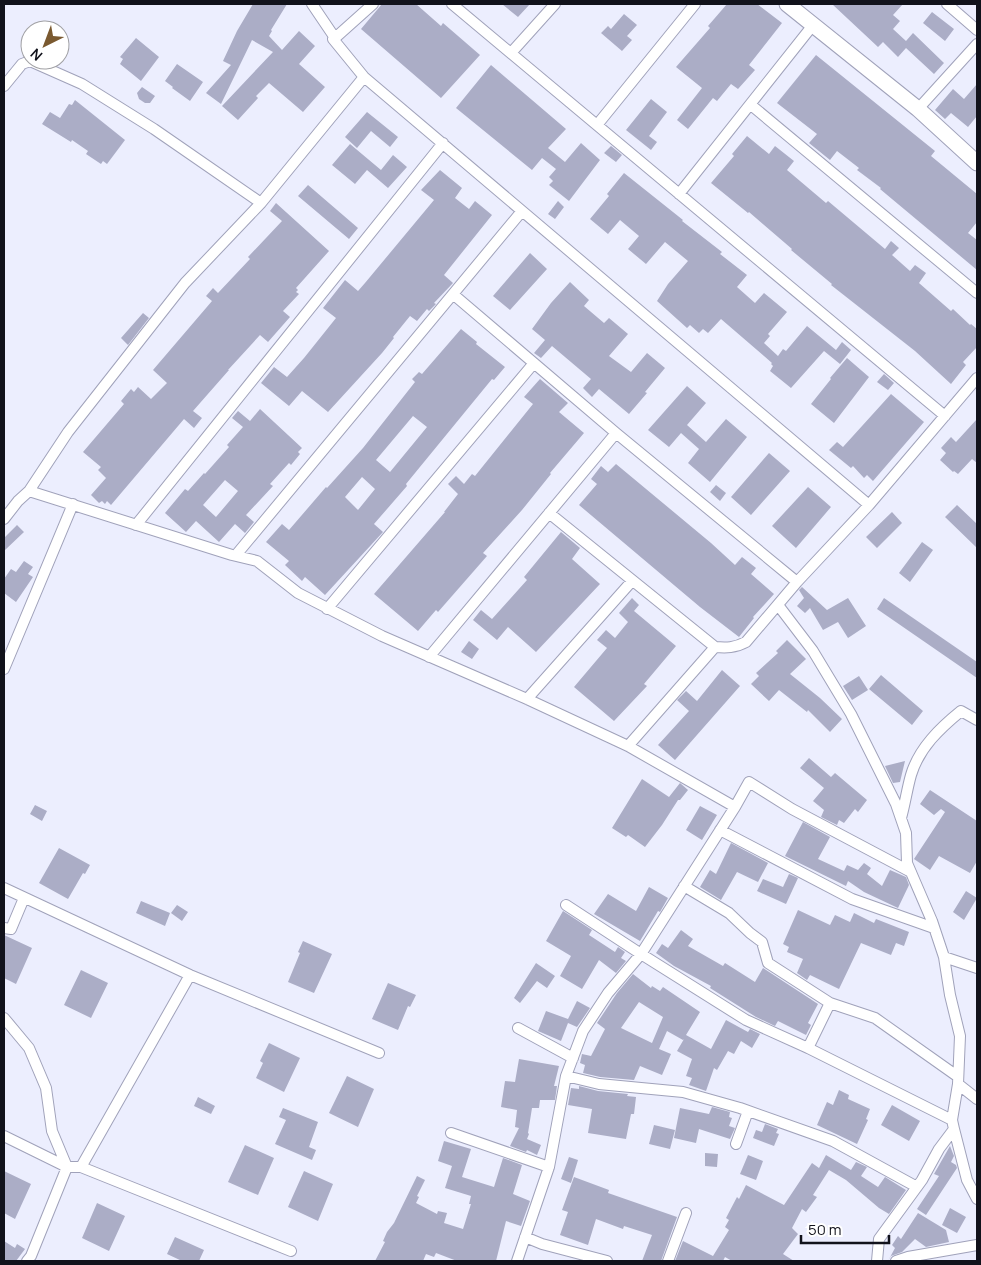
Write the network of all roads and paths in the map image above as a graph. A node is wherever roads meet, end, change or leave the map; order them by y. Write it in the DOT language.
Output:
graph roads {
  1 [pos="312,4"];
  2 [pos="374,4"];
  3 [pos="452,4"];
  4 [pos="555,4"];
  5 [pos="695,4"];
  6 [pos="787,4"];
  7 [pos="947,4"];
  8 [pos="814,25"];
  9 [pos="977,30"];
  10 [pos="334,38"];
  11 [pos="977,44"];
  12 [pos="511,53"];
  13 [pos="364,77"];
  14 [pos="4,86"];
  15 [pos="751,105"];
  16 [pos="918,109"];
  17 [pos="597,125"];
  18 [pos="443,143"];
  19 [pos="977,163"];
  20 [pos="679,194"];
  21 [pos="261,203"];
  22 [pos="522,211"];
  23 [pos="977,293"];
  24 [pos="454,295"];
  25 [pos="534,363"];
  26 [pos="977,378"];
  27 [pos="945,416"];
  28 [pos="616,433"];
  29 [pos="29,491"];
  30 [pos="73,504"];
  31 [pos="869,505"];
  32 [pos="549,513"];
  33 [pos="4,519"];
  34 [pos="136,525"];
  35 [pos="236,555"];
  36 [pos="632,581"];
  37 [pos="797,582"];
  38 [pos="778,605"];
  39 [pos="327,609"];
  40 [pos="714,647"];
  41 [pos="429,657"];
  42 [pos="4,669"];
  43 [pos="527,699"];
  44 [pos="977,720"];
  45 [pos="628,746"];
  46 [pos="735,807"];
  47 [pos="901,819"];
  48 [pos="720,830"];
  49 [pos="911,872"];
  50 [pos="684,886"];
  51 [pos="4,888"];
  52 [pos="24,898"];
  53 [pos="566,905"];
  54 [pos="4,928"];
  55 [pos="934,928"];
  56 [pos="641,954"];
  57 [pos="944,957"];
  58 [pos="977,968"];
  59 [pos="190,975"];
  60 [pos="830,1004"];
  61 [pos="4,1018"];
  62 [pos="518,1028"];
  63 [pos="808,1048"];
  64 [pos="379,1053"];
  65 [pos="573,1058"];
  66 [pos="566,1076"];
  67 [pos="958,1080"];
  68 [pos="977,1099"];
  69 [pos="748,1111"];
  70 [pos="953,1125"];
  71 [pos="451,1133"];
  72 [pos="4,1136"];
  73 [pos="736,1144"];
  74 [pos="549,1166"];
  75 [pos="80,1167"];
  76 [pos="67,1168"];
  77 [pos="917,1188"];
  78 [pos="977,1199"];
  79 [pos="686,1213"];
  80 [pos="525,1237"];
  81 [pos="977,1245"];
  82 [pos="291,1250"];
  83 [pos="27,1261"];
  84 [pos="517,1261"];
  85 [pos="607,1261"];
  86 [pos="668,1261"];
  87 [pos="877,1261"];
  88 [pos="896,1261"];
  1 -- 10 [label="street"];
  2 -- 10 [label="street"];
  3 -- 12 [label="street"];
  4 -- 12 [label="street"];
  5 -- 17 [label="street"];
  6 -- 8 [label="street"];
  7 -- 9 [label="street"];
  8 -- 15 [label="street"];
  8 -- 16 [label="street"];
  10 -- 13 [label="street"];
  11 -- 16 [label="street"];
  12 -- 17 [label="street"];
  13 -- 18 [label="street"];
  13 -- 21 [label="street"];
  14 -- 21 [label="street"];
  15 -- 20 [label="street"];
  15 -- 23 [label="street"];
  16 -- 19 [label="street"];
  17 -- 20 [label="street"];
  18 -- 22 [label="street"];
  18 -- 34 [label="street"];
  20 -- 27 [label="street"];
  21 -- 29 [label="street"];
  22 -- 24 [label="street"];
  22 -- 31 [label="street"];
  24 -- 25 [label="street"];
  24 -- 35 [label="street"];
  25 -- 28 [label="street"];
  25 -- 39 [label="street"];
  26 -- 27 [label="street"];
  27 -- 31 [label="street"];
  28 -- 32 [label="street"];
  28 -- 37 [label="street"];
  29 -- 30 [label="street"];
  29 -- 33 [label="street"];
  30 -- 34 [label="street"];
  30 -- 42 [label="street"];
  31 -- 37 [label="street"];
  32 -- 36 [label="street"];
  32 -- 41 [label="street"];
  34 -- 35 [label="street"];
  35 -- 39 [label="street"];
  36 -- 40 [label="street"];
  36 -- 43 [label="street"];
  37 -- 38 [label="street"];
  38 -- 40 [label="street"];
  38 -- 47 [label="street"];
  39 -- 41 [label="street"];
  40 -- 45 [label="street"];
  41 -- 43 [label="street"];
  43 -- 45 [label="street"];
  44 -- 47 [label="street"];
  45 -- 46 [label="street"];
  46 -- 48 [label="street"];
  46 -- 49 [label="street"];
  47 -- 49 [label="street"];
  48 -- 50 [label="street"];
  48 -- 55 [label="street"];
  49 -- 55 [label="street"];
  50 -- 56 [label="street"];
  50 -- 60 [label="street"];
  51 -- 52 [label="street"];
  52 -- 54 [label="street"];
  52 -- 59 [label="street"];
  53 -- 56 [label="street"];
  55 -- 57 [label="street"];
  56 -- 63 [label="street"];
  56 -- 65 [label="street"];
  57 -- 58 [label="street"];
  57 -- 67 [label="street"];
  59 -- 64 [label="street"];
  59 -- 75 [label="street"];
  60 -- 63 [label="street"];
  60 -- 67 [label="street"];
  61 -- 76 [label="street"];
  62 -- 65 [label="street"];
  63 -- 70 [label="street"];
  65 -- 66 [label="street"];
  66 -- 69 [label="street"];
  66 -- 74 [label="street"];
  67 -- 68 [label="street"];
  67 -- 70 [label="street"];
  69 -- 73 [label="street"];
  69 -- 77 [label="street"];
  70 -- 77 [label="street"];
  70 -- 78 [label="street"];
  71 -- 74 [label="street"];
  72 -- 76 [label="street"];
  74 -- 80 [label="street"];
  75 -- 76 [label="street"];
  75 -- 82 [label="street"];
  76 -- 83 [label="street"];
  77 -- 87 [label="street"];
  79 -- 86 [label="street"];
  80 -- 84 [label="street"];
  80 -- 85 [label="street"];
  81 -- 88 [label="street"];
}
